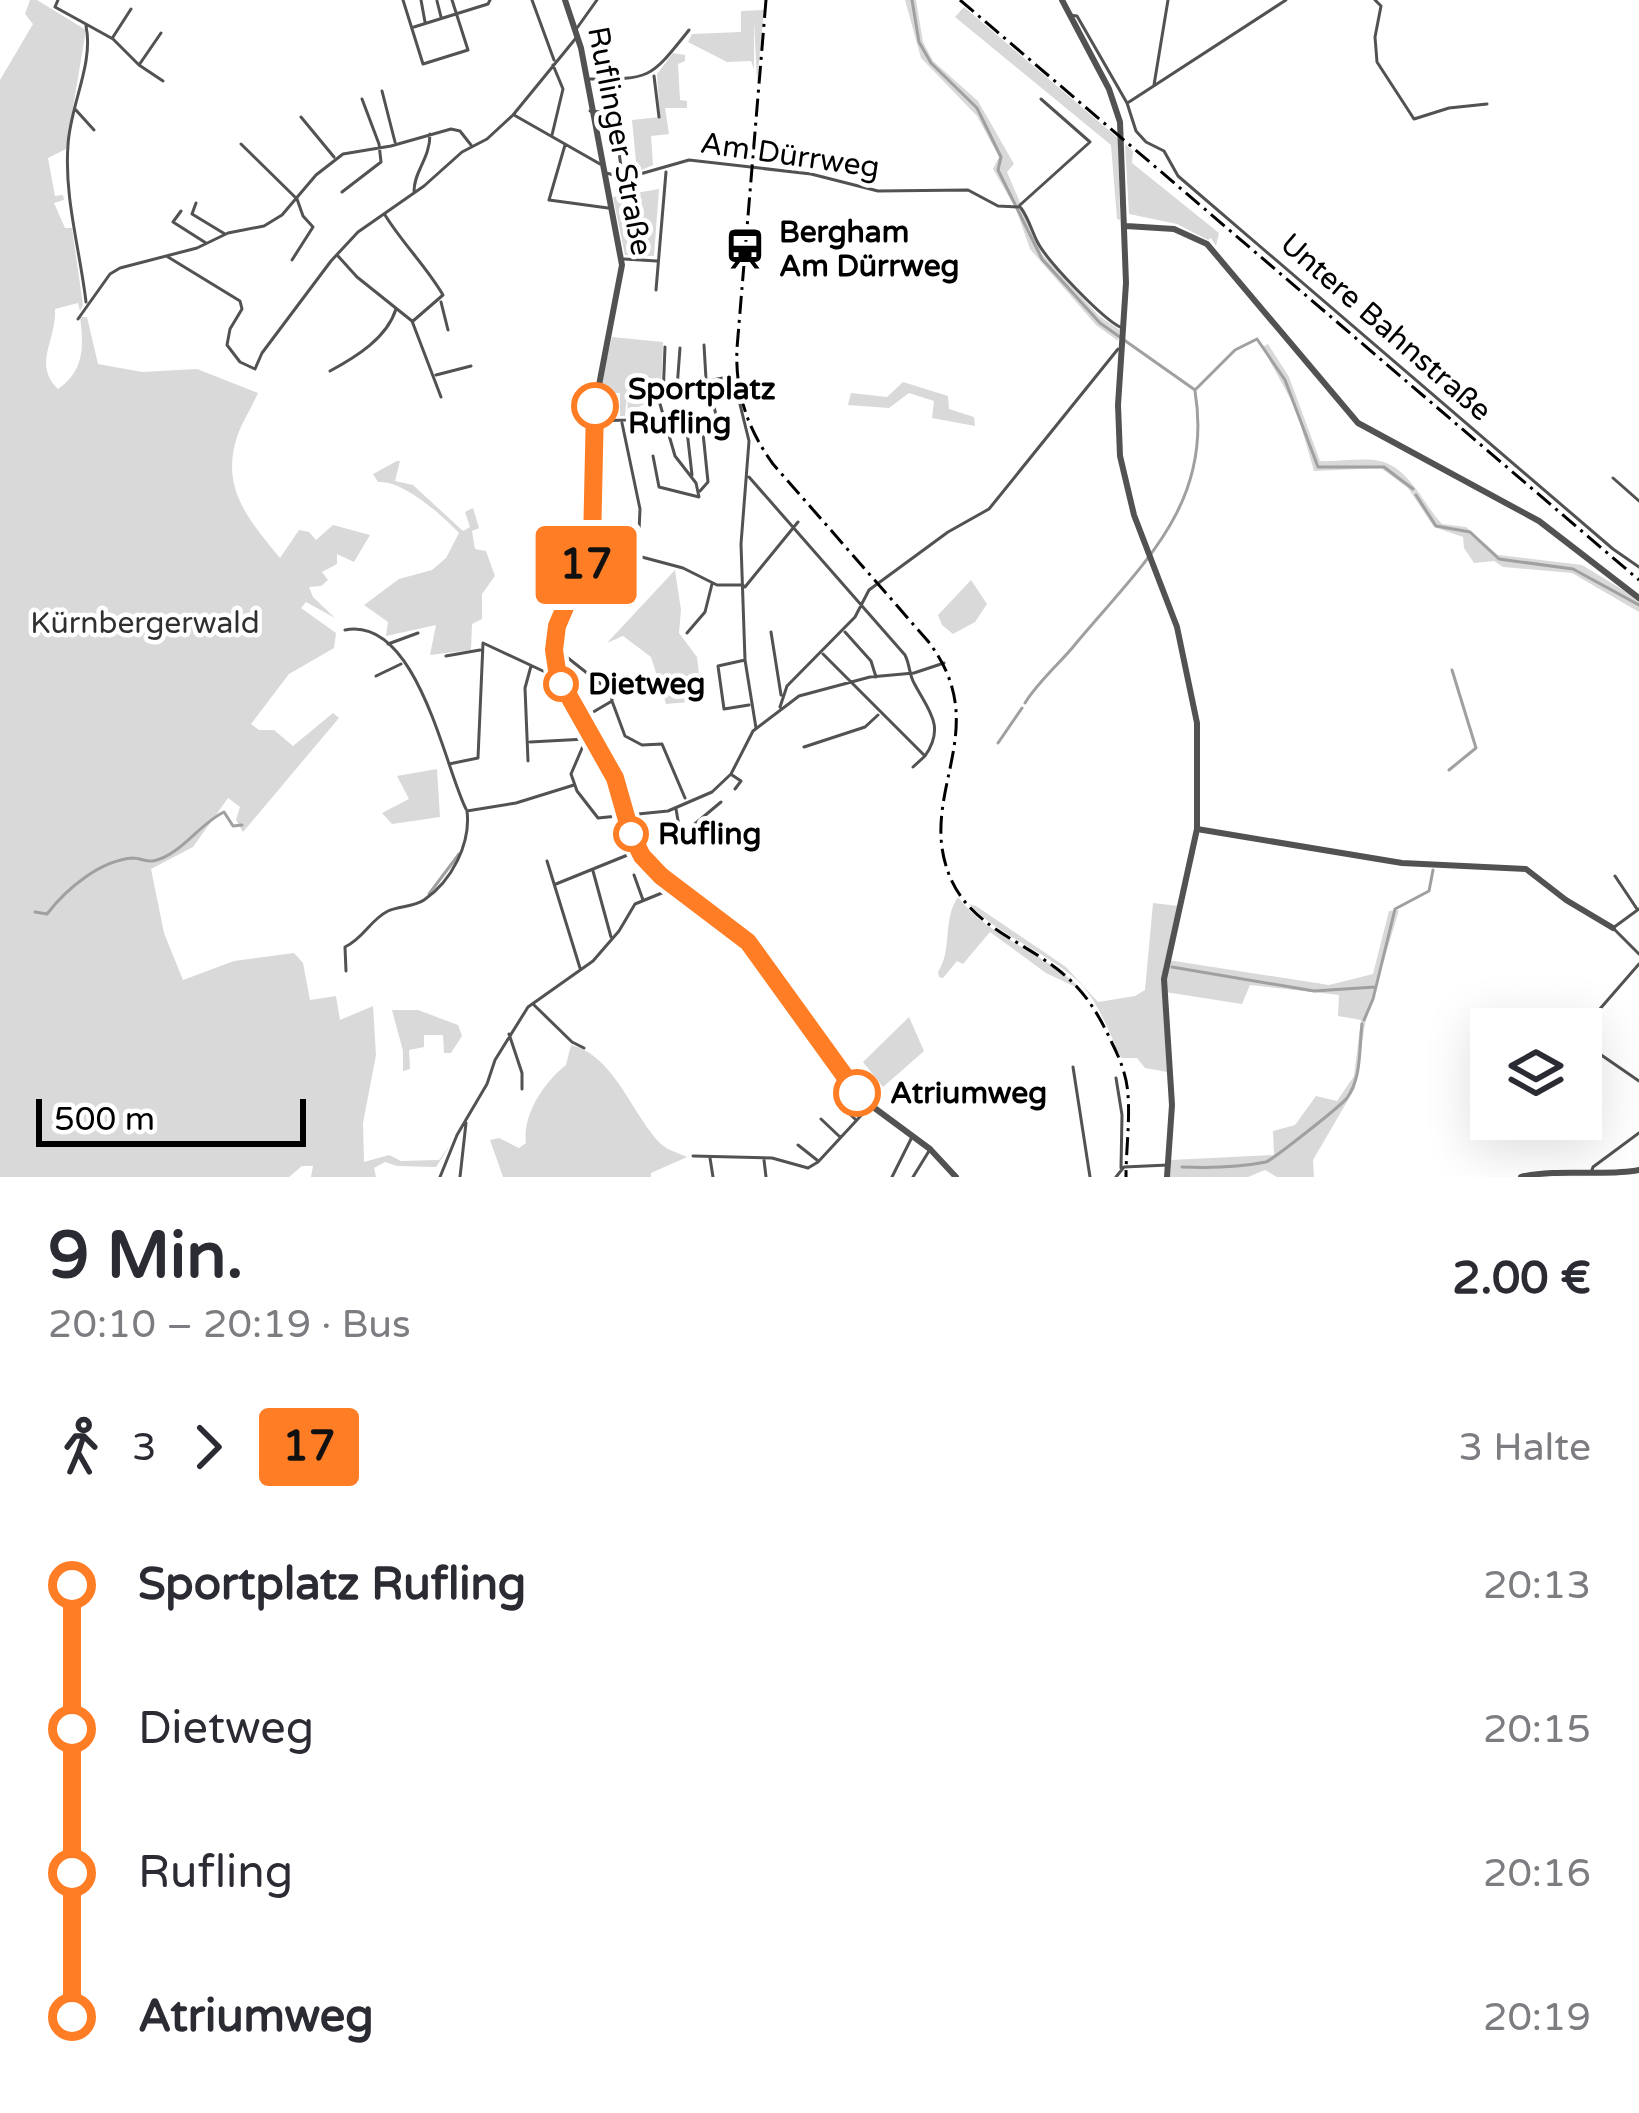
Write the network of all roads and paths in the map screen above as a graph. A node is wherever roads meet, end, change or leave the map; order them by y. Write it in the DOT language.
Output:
graph roads {
  1 [pos="58,0"];
  2 [pos="404,0"];
  3 [pos="421,0"];
  4 [pos="452,0"];
  5 [pos="498,0"];
  6 [pos="532,0"];
  7 [pos="565,0"];
  8 [pos="597,0"];
  9 [pos="1060,0"];
  10 [pos="1168,0"];
  11 [pos="1286,0"];
  12 [pos="1375,0"];
  13 [pos="437,1"];
  14 [pos="490,1"];
  15 [pos="547,5"];
  16 [pos="131,9"];
  17 [pos="536,10"];
  18 [pos="457,14"];
  19 [pos="1069,15"];
  20 [pos="442,18"];
  21 [pos="426,23"];
  22 [pos="86,26"];
  23 [pos="412,27"];
  24 [pos="689,30"];
  25 [pos="160,33"];
  26 [pos="576,33"];
  27 [pos="112,39"];
  28 [pos="554,63"];
  29 [pos="139,65"];
  30 [pos="654,74"];
  31 [pos="586,79"];
  32 [pos="163,80"];
  33 [pos="1154,86"];
  34 [pos="382,91"];
  35 [pos="362,99"];
  36 [pos="1041,99"];
  37 [pos="1127,103"];
  38 [pos="1486,104"];
  39 [pos="73,106"];
  40 [pos="590,111"];
  41 [pos="513,115"];
  42 [pos="301,117"];
  43 [pos="658,117"];
  44 [pos="94,130"];
  45 [pos="430,134"];
  46 [pos="551,136"];
  47 [pos="242,144"];
  48 [pos="396,145"];
  49 [pos="565,145"];
  50 [pos="472,147"];
  51 [pos="380,148"];
  52 [pos="335,159"];
  53 [pos="603,168"];
  54 [pos="665,172"];
  55 [pos="622,177"];
  56 [pos="342,193"];
  57 [pos="415,193"];
  58 [pos="296,200"];
  59 [pos="196,203"];
  60 [pos="1017,207"];
  61 [pos="612,208"];
  62 [pos="181,211"];
  63 [pos="384,213"];
  64 [pos="1126,226"];
  65 [pos="225,234"];
  66 [pos="207,244"];
  67 [pos="337,254"];
  68 [pos="168,257"];
  69 [pos="622,259"];
  70 [pos="292,260"];
  71 [pos="658,261"];
  72 [pos="656,290"];
  73 [pos="440,300"];
  74 [pos="87,305"];
  75 [pos="396,309"];
  76 [pos="78,319"];
  77 [pos="412,321"];
  78 [pos="1124,328"];
  79 [pos="448,330"];
  80 [pos="1123,343"];
  81 [pos="704,345"];
  82 [pos="665,347"];
  83 [pos="680,348"];
  84 [pos="471,366"];
  85 [pos="330,371"];
  86 [pos="434,376"];
  87 [pos="707,381"];
  88 [pos="679,390"];
  89 [pos="441,398"];
  90 [pos="661,401"];
  91 [pos="594,420"];
  92 [pos="622,421"];
  93 [pos="720,432"];
  94 [pos="703,433"];
  95 [pos="669,435"];
  96 [pos="653,456"];
  97 [pos="747,476"];
  98 [pos="691,477"];
  99 [pos="1612,478"];
  100 [pos="699,494"];
  101 [pos="1639,501"];
  102 [pos="796,525"];
  103 [pos="592,544"];
  104 [pos="638,554"];
  105 [pos="1639,567"];
  106 [pos="713,583"];
  107 [pos="743,586"];
  108 [pos="1639,598"];
  109 [pos="862,604"];
  110 [pos="345,630"];
  111 [pos="843,631"];
  112 [pos="771,632"];
  113 [pos="418,633"];
  114 [pos="687,633"];
  115 [pos="386,645"];
  116 [pos="482,650"];
  117 [pos="822,653"];
  118 [pos="446,656"];
  119 [pos="568,658"];
  120 [pos="745,660"];
  121 [pos="944,663"];
  122 [pos="403,664"];
  123 [pos="532,664"];
  124 [pos="556,670"];
  125 [pos="911,674"];
  126 [pos="376,676"];
  127 [pos="876,676"];
  128 [pos="850,684"];
  129 [pos="782,696"];
  130 [pos="611,700"];
  131 [pos="751,705"];
  132 [pos="780,707"];
  133 [pos="879,714"];
  134 [pos="582,719"];
  135 [pos="756,728"];
  136 [pos="588,737"];
  137 [pos="528,742"];
  138 [pos="804,747"];
  139 [pos="925,756"];
  140 [pos="528,761"];
  141 [pos="449,764"];
  142 [pos="913,767"];
  143 [pos="731,774"];
  144 [pos="574,785"];
  145 [pos="735,789"];
  146 [pos="686,800"];
  147 [pos="721,802"];
  148 [pos="675,808"];
  149 [pos="467,811"];
  150 [pos="627,816"];
  151 [pos="1197,829"];
  152 [pos="638,850"];
  153 [pos="547,861"];
  154 [pos="592,868"];
  155 [pos="634,875"];
  156 [pos="1615,876"];
  157 [pos="554,885"];
  158 [pos="675,886"];
  159 [pos="643,900"];
  160 [pos="1638,909"];
  161 [pos="1613,928"];
  162 [pos="613,939"];
  163 [pos="1639,954"];
  164 [pos="1639,964"];
  165 [pos="581,970"];
  166 [pos="346,971"];
  167 [pos="531,1003"];
  168 [pos="1601,1008"];
  169 [pos="509,1034"];
  170 [pos="584,1048"];
  171 [pos="1602,1055"];
  172 [pos="1073,1067"];
  173 [pos="1116,1078"];
  174 [pos="1639,1081"];
  175 [pos="522,1089"];
  176 [pos="837,1102"];
  177 [pos="869,1106"];
  178 [pos="821,1119"];
  179 [pos="856,1120"];
  180 [pos="466,1121"];
  181 [pos="1639,1133"];
  182 [pos="912,1137"];
  183 [pos="841,1138"];
  184 [pos="798,1144"];
  185 [pos="930,1149"];
  186 [pos="693,1156"];
  187 [pos="710,1156"];
  188 [pos="764,1158"];
  189 [pos="818,1162"];
  190 [pos="1148,1165"];
  191 [pos="1168,1165"];
  192 [pos="1121,1168"];
  193 [pos="1639,1169"];
  194 [pos="1591,1173"];
  195 [pos="1147,1174"];
  196 [pos="440,1177"];
  197 [pos="460,1177"];
  198 [pos="713,1177"];
  199 [pos="766,1177"];
  200 [pos="892,1177"];
  201 [pos="913,1177"];
  202 [pos="956,1177"];
  203 [pos="1090,1177"];
  204 [pos="1116,1177"];
  205 [pos="1167,1177"];
  206 [pos="1521,1177"];
  1 -- 22 [label="street"];
  2 -- 23 [label="street"];
  3 -- 21 [label="street"];
  4 -- 18 [label="street"];
  5 -- 14 [label="street"];
  6 -- 17 [label="street"];
  7 -- 26 [label="street, Ruflinger Straße"];
  8 -- 26 [label="street"];
  9 -- 19 [label="street"];
  10 -- 33 [label="street"];
  11 -- 33 [label="street"];
  12 -- 38 [label="street"];
  13 -- 20 [label="street"];
  14 -- 18 [label="street"];
  15 -- 17 [label="street"];
  16 -- 27 [label="street"];
  17 -- 28 [label="street"];
  18 -- 20 [label="street"];
  18 -- 23 [label="street"];
  19 -- 37 [label="street, Untere Bahnstraße"];
  19 -- 64 [label="street"];
  20 -- 21 [label="street"];
  21 -- 23 [label="street"];
  22 -- 27 [label="street"];
  22 -- 39 [label="street"];
  24 -- 30 [label="street"];
  25 -- 29 [label="street"];
  26 -- 28 [label="street"];
  26 -- 31 [label="street, Ruflinger Straße"];
  27 -- 29 [label="street"];
  28 -- 41 [label="street"];
  28 -- 46 [label="street"];
  29 -- 32 [label="street"];
  30 -- 31 [label="street"];
  30 -- 43 [label="street"];
  31 -- 40 [label="street, Ruflinger Straße"];
  33 -- 37 [label="street"];
  34 -- 48 [label="street"];
  35 -- 51 [label="street"];
  36 -- 60 [label="street"];
  37 -- 105 [label="street, Untere Bahnstraße"];
  39 -- 44 [label="street"];
  39 -- 74 [label="street"];
  40 -- 53 [label="street, Ruflinger Straße"];
  40 -- 55 [label="street"];
  41 -- 46 [label="street, Am Dürrweg"];
  41 -- 50 [label="street"];
  42 -- 52 [label="street"];
  45 -- 48 [label="street"];
  45 -- 50 [label="street"];
  45 -- 57 [label="street"];
  46 -- 49 [label="street, Am Dürrweg"];
  47 -- 58 [label="street"];
  48 -- 51 [label="street"];
  49 -- 53 [label="street, Am Dürrweg"];
  49 -- 61 [label="street"];
  50 -- 57 [label="street"];
  51 -- 52 [label="street"];
  51 -- 56 [label="street"];
  52 -- 58 [label="street"];
  53 -- 55 [label="street, Am Dürrweg"];
  53 -- 61 [label="street, Ruflinger Straße"];
  54 -- 71 [label="street"];
  55 -- 60 [label="street, Am Dürrweg"];
  57 -- 63 [label="street"];
  58 -- 65 [label="street"];
  58 -- 70 [label="street"];
  59 -- 65 [label="street"];
  60 -- 78 [label="street"];
  61 -- 69 [label="street, Ruflinger Straße"];
  62 -- 66 [label="street"];
  63 -- 67 [label="street"];
  63 -- 73 [label="street"];
  64 -- 78 [label="street"];
  64 -- 108 [label="street"];
  65 -- 66 [label="street"];
  66 -- 68 [label="street"];
  67 -- 68 [label="street"];
  67 -- 75 [label="street"];
  68 -- 74 [label="street"];
  69 -- 71 [label="street"];
  69 -- 91 [label="street, Ruflinger Straße"];
  71 -- 72 [label="street"];
  73 -- 77 [label="street"];
  73 -- 79 [label="street"];
  74 -- 76 [label="street"];
  75 -- 77 [label="street"];
  75 -- 85 [label="street"];
  77 -- 86 [label="street"];
  78 -- 80 [label="street"];
  80 -- 109 [label="street"];
  80 -- 151 [label="street"];
  81 -- 87 [label="street"];
  82 -- 90 [label="street"];
  83 -- 88 [label="street"];
  84 -- 86 [label="street"];
  86 -- 89 [label="street"];
  87 -- 88 [label="street"];
  87 -- 93 [label="street"];
  87 -- 97 [label="street"];
  88 -- 90 [label="street"];
  90 -- 92 [label="street"];
  90 -- 95 [label="street"];
  91 -- 92 [label="street"];
  91 -- 103 [label="street, Ruflinger Straße"];
  92 -- 104 [label="street"];
  94 -- 100 [label="street"];
  95 -- 98 [label="street"];
  95 -- 98 [label="street"];
  96 -- 100 [label="street"];
  97 -- 102 [label="street"];
  97 -- 107 [label="street"];
  98 -- 100 [label="street"];
  99 -- 101 [label="street"];
  102 -- 107 [label="street"];
  102 -- 109 [label="street"];
  103 -- 104 [label="street"];
  103 -- 124 [label="street, Ruflinger Straße"];
  104 -- 106 [label="street"];
  106 -- 107 [label="street"];
  106 -- 114 [label="street"];
  107 -- 120 [label="street"];
  109 -- 111 [label="street"];
  109 -- 125 [label="street"];
  110 -- 115 [label="street"];
  111 -- 117 [label="street"];
  111 -- 127 [label="street"];
  112 -- 129 [label="street"];
  113 -- 115 [label="street"];
  115 -- 122 [label="street"];
  116 -- 118 [label="street"];
  116 -- 123 [label="street"];
  116 -- 141 [label="street"];
  117 -- 128 [label="street"];
  117 -- 129 [label="street"];
  119 -- 130 [label="street"];
  120 -- 131 [label="street"];
  120 -- 131 [label="street"];
  121 -- 125 [label="street"];
  122 -- 126 [label="street"];
  122 -- 141 [label="street"];
  123 -- 124 [label="street"];
  123 -- 137 [label="street"];
  124 -- 134 [label="street"];
  125 -- 127 [label="street"];
  125 -- 139 [label="street"];
  127 -- 128 [label="street"];
  128 -- 132 [label="street"];
  128 -- 133 [label="street"];
  129 -- 132 [label="street"];
  130 -- 134 [label="street"];
  130 -- 146 [label="street"];
  131 -- 135 [label="street"];
  132 -- 135 [label="street"];
  133 -- 138 [label="street"];
  133 -- 139 [label="street"];
  134 -- 136 [label="street"];
  135 -- 143 [label="street"];
  136 -- 137 [label="street"];
  136 -- 144 [label="street"];
  136 -- 150 [label="street"];
  137 -- 140 [label="street"];
  139 -- 142 [label="street"];
  141 -- 149 [label="street"];
  143 -- 145 [label="street"];
  143 -- 146 [label="street"];
  144 -- 149 [label="street"];
  144 -- 150 [label="street"];
  146 -- 148 [label="street"];
  147 -- 148 [label="street"];
  148 -- 150 [label="street"];
  149 -- 166 [label="street"];
  150 -- 152 [label="street"];
  151 -- 161 [label="street"];
  151 -- 191 [label="street"];
  152 -- 154 [label="street"];
  152 -- 158 [label="street"];
  153 -- 157 [label="street"];
  154 -- 157 [label="street"];
  154 -- 162 [label="street"];
  155 -- 159 [label="street"];
  156 -- 160 [label="street"];
  157 -- 165 [label="street"];
  158 -- 159 [label="street"];
  158 -- 177 [label="street"];
  159 -- 162 [label="street"];
  160 -- 161 [label="street"];
  161 -- 163 [label="street"];
  162 -- 165 [label="street"];
  164 -- 168 [label="street"];
  165 -- 167 [label="street"];
  167 -- 169 [label="street"];
  167 -- 170 [label="street"];
  169 -- 175 [label="street"];
  169 -- 180 [label="street"];
  171 -- 174 [label="street"];
  172 -- 203 [label="street"];
  173 -- 192 [label="street"];
  176 -- 179 [label="street"];
  177 -- 179 [label="street"];
  177 -- 182 [label="street"];
  178 -- 183 [label="street"];
  179 -- 183 [label="street"];
  180 -- 196 [label="street"];
  180 -- 197 [label="street"];
  181 -- 194 [label="street"];
  182 -- 185 [label="street"];
  182 -- 200 [label="street"];
  183 -- 189 [label="street"];
  184 -- 189 [label="street"];
  185 -- 201 [label="street"];
  185 -- 202 [label="street"];
  186 -- 187 [label="street"];
  187 -- 188 [label="street"];
  187 -- 198 [label="street"];
  188 -- 189 [label="street"];
  188 -- 199 [label="street"];
  190 -- 191 [label="street"];
  190 -- 192 [label="street"];
  190 -- 195 [label="street"];
  191 -- 205 [label="street"];
  192 -- 204 [label="street"];
  193 -- 194 [label="street"];
  194 -- 206 [label="street"];
}
